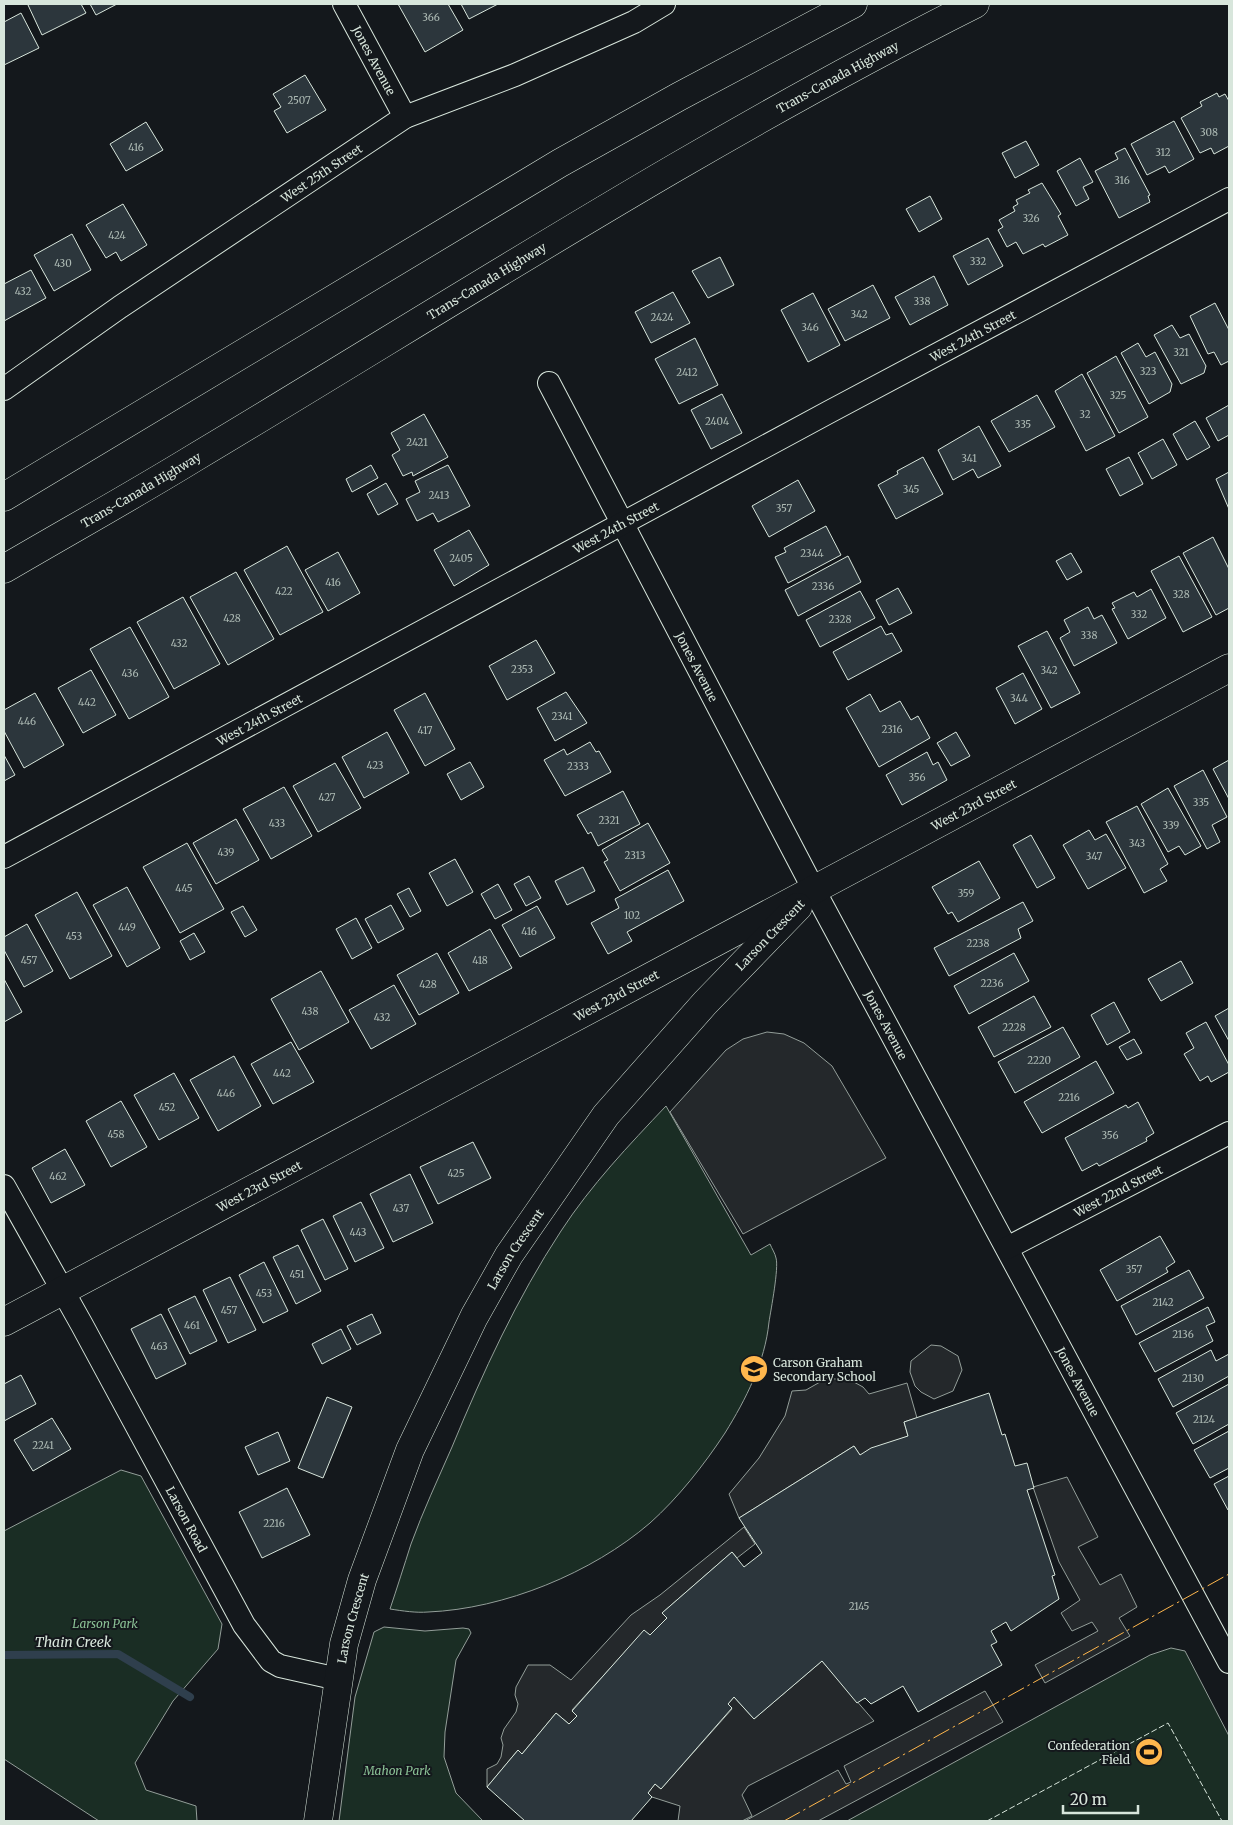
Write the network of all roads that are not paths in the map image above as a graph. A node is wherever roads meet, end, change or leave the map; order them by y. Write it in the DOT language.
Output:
graph roads {
  1 [pos="344,4"];
  2 [pos="664,4"];
  3 [pos="847,4"];
  4 [pos="854,4"];
  5 [pos="980,4"];
  6 [pos="965,9"];
  7 [pos="808,27"];
  8 [pos="405,117"];
  9 [pos="1229,199"];
  10 [pos="549,383"];
  11 [pos="4,389"];
  12 [pos="162,404"];
  13 [pos="4,477"];
  14 [pos="4,497"];
  15 [pos="623,523"];
  16 [pos="4,569"];
  17 [pos="1229,668"];
  18 [pos="4,857"];
  19 [pos="814,890"];
  20 [pos="1229,1133"];
  21 [pos="4,1186"];
  22 [pos="1008,1248"];
  23 [pos="63,1290"];
  24 [pos="4,1322"];
  25 [pos="1229,1662"];
  26 [pos="338,1678"];
  27 [pos="318,1821"];
  1 -- 8 [label="street, Jones Avenue"];
  2 -- 8 [label="street, West 25th Street"];
  3 -- 7 [label="main road"];
  4 -- 7 [label="main road"];
  5 -- 6 [label="main road, Trans-Canada Highway"];
  6 -- 16 [label="main road, Trans-Canada Highway"];
  7 -- 12 [label="main road"];
  8 -- 11 [label="street, West 25th Street"];
  9 -- 15 [label="street, West 24th Street"];
  10 -- 15 [label="street, Jones Avenue"];
  12 -- 13 [label="main road"];
  12 -- 14 [label="main road"];
  15 -- 18 [label="street, West 24th Street"];
  15 -- 19 [label="street, Jones Avenue"];
  17 -- 19 [label="main road, West 23rd Street"];
  19 -- 22 [label="street, Jones Avenue"];
  19 -- 23 [label="main road, West 23rd Street"];
  19 -- 26 [label="main road, Larson Crescent"];
  20 -- 22 [label="street, West 22nd Street"];
  21 -- 23 [label="street, Larson Road"];
  22 -- 25 [label="street, Jones Avenue"];
  23 -- 24 [label="main road, West 23rd Street"];
  23 -- 26 [label="street, Larson Road"];
  26 -- 27 [label="main road"];
}
